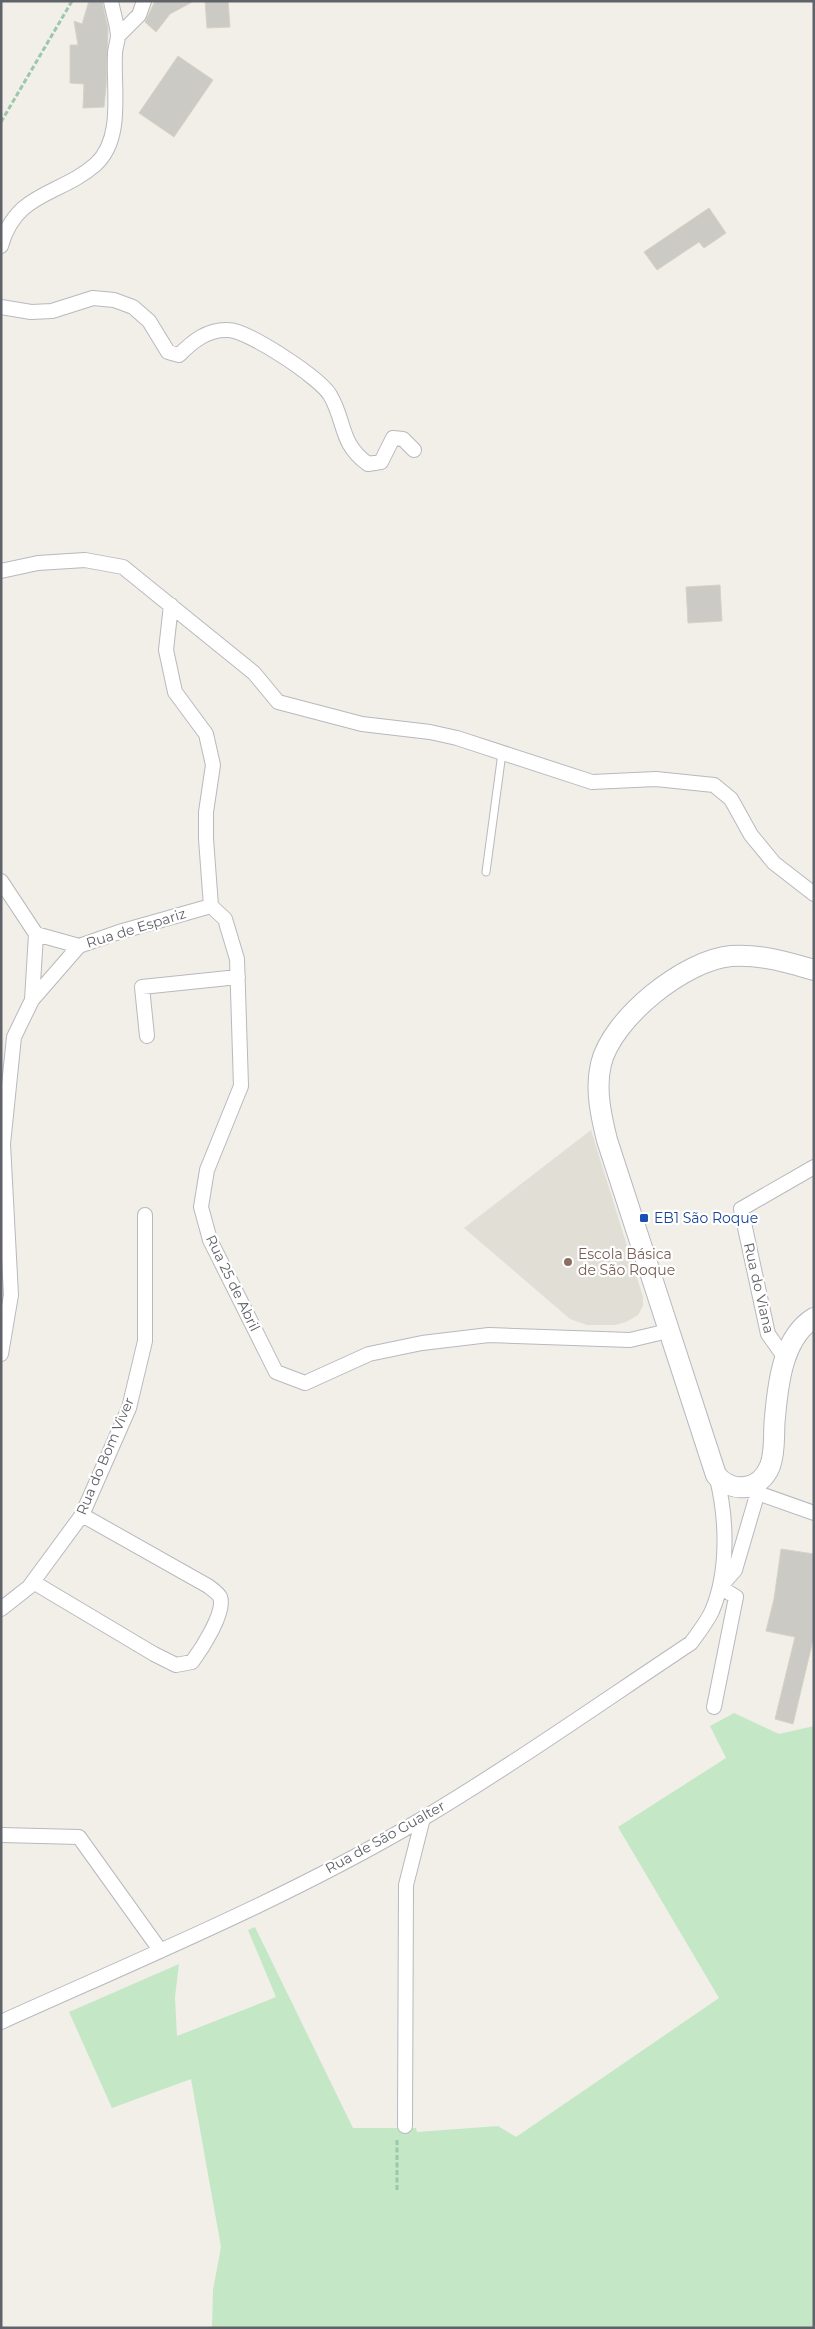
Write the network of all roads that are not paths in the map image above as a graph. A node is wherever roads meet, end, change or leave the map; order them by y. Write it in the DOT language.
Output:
graph roads {
  1 [pos="111,1"];
  2 [pos="144,1"];
  3 [pos="118,36"];
  4 [pos="1,246"];
  5 [pos="1,307"];
  6 [pos="414,450"];
  7 [pos="1,571"];
  8 [pos="171,605"];
  9 [pos="502,753"];
  10 [pos="486,872"];
  11 [pos="1,881"];
  12 [pos="814,894"];
  13 [pos="211,906"];
  14 [pos="36,934"];
  15 [pos="79,946"];
  16 [pos="814,970"];
  17 [pos="238,977"];
  18 [pos="32,1000"];
  19 [pos="147,1036"];
  20 [pos="814,1167"];
  21 [pos="146,1215"];
  22 [pos="814,1318"];
  23 [pos="668,1331"];
  24 [pos="1,1354"];
  25 [pos="784,1358"];
  26 [pos="751,1491"];
  27 [pos="752,1509"];
  28 [pos="814,1513"];
  29 [pos="82,1515"];
  30 [pos="32,1582"];
  31 [pos="720,1587"];
  32 [pos="1,1610"];
  33 [pos="714,1707"];
  34 [pos="423,1818"];
  35 [pos="1,1834"];
  36 [pos="160,1950"];
  37 [pos="1,2022"];
  38 [pos="405,2126"];
  1 -- 3 [label="street"];
  2 -- 3 [label="street"];
  3 -- 4 [label="street"];
  5 -- 6 [label="street"];
  7 -- 8 [label="street"];
  8 -- 9 [label="street"];
  8 -- 13 [label="street"];
  9 -- 10 [label="lane"];
  9 -- 12 [label="street"];
  11 -- 14 [label="street"];
  13 -- 15 [label="street, Rua de Espariz"];
  13 -- 17 [label="street, Rua 25 de Abril"];
  14 -- 15 [label="street, Rua de Espariz"];
  14 -- 18 [label="street"];
  15 -- 18 [label="street"];
  16 -- 23 [label="street"];
  17 -- 19 [label="street"];
  17 -- 23 [label="street, Rua 25 de Abril"];
  18 -- 24 [label="street"];
  20 -- 25 [label="street, Rua do Viana"];
  21 -- 29 [label="street, Rua do Bom Viver"];
  22 -- 25 [label="street"];
  23 -- 26 [label="street"];
  25 -- 26 [label="street"];
  26 -- 27 [label="street"];
  26 -- 27 [label="street"];
  26 -- 28 [label="street"];
  26 -- 31 [label="street, Rua de São Gualter"];
  27 -- 31 [label="street, Rua de São Gualter"];
  29 -- 30 [label="street, Rua do Bom Viver"];
  29 -- 30 [label="street"];
  30 -- 32 [label="street, Rua do Bom Viver"];
  31 -- 33 [label="street"];
  31 -- 34 [label="street, Rua de São Gualter"];
  34 -- 36 [label="street, Rua de São Gualter"];
  34 -- 38 [label="street"];
  35 -- 36 [label="street"];
  36 -- 37 [label="street, Rua de São Gualter"];
}
